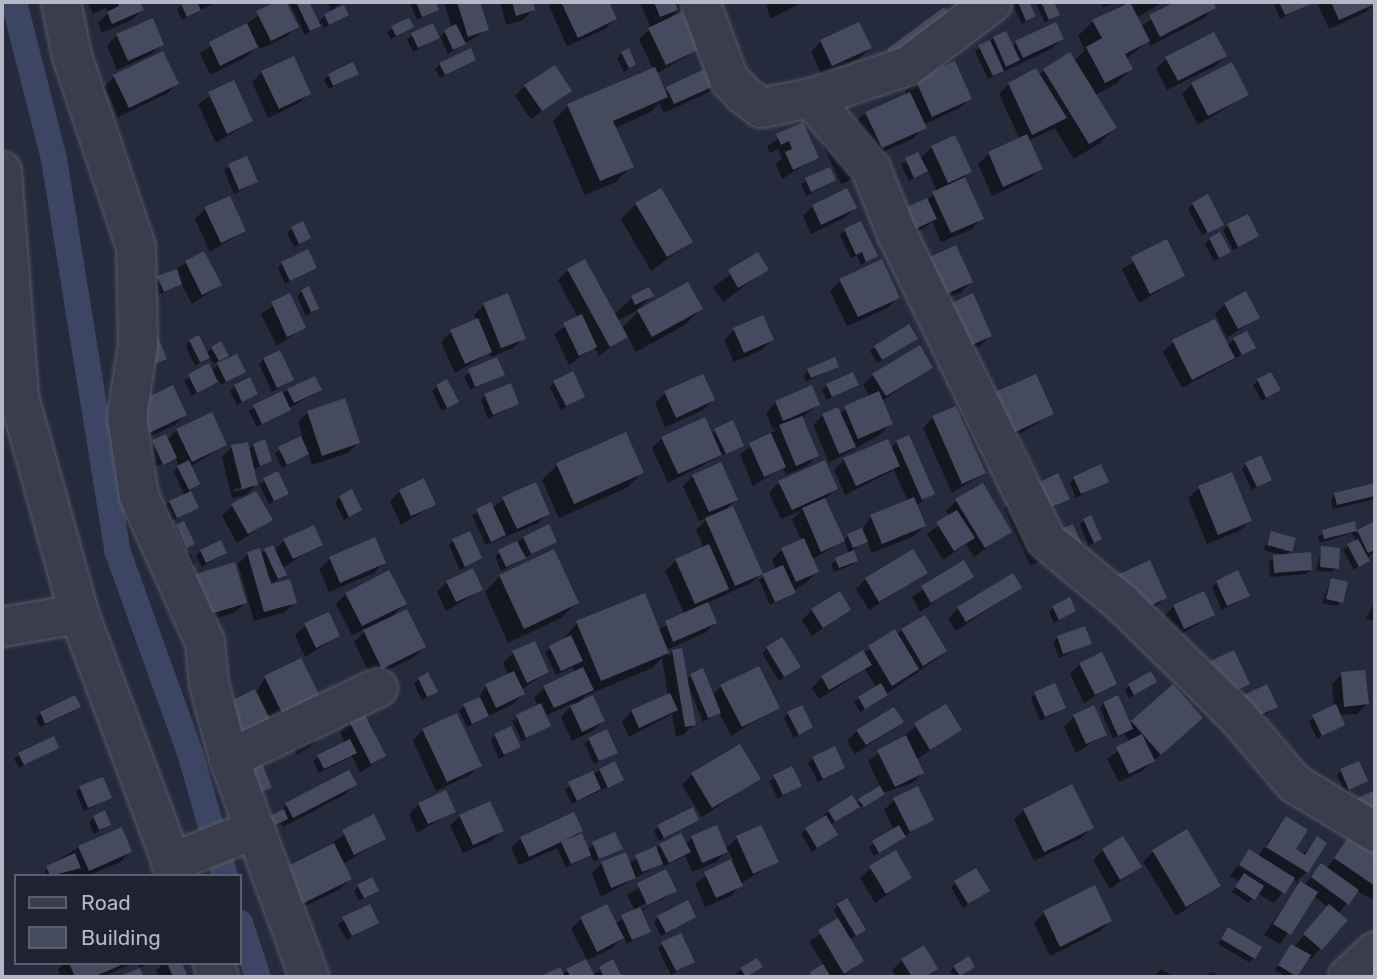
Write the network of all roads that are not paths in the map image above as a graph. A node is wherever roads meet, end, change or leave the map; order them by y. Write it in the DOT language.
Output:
graph roads {
  1 [pos="61,2"];
  2 [pos="701,2"];
  3 [pos="993,2"];
  4 [pos="811,98"];
  5 [pos="2,171"];
  6 [pos="79,614"];
  7 [pos="2,627"];
  8 [pos="378,688"];
  9 [pos="229,758"];
  10 [pos="250,831"];
  11 [pos="1375,832"];
  12 [pos="177,865"];
  13 [pos="1375,952"];
  14 [pos="309,977"];
  15 [pos="1348,977"];
  1 -- 9 [label="street"];
  2 -- 4 [label="street"];
  3 -- 4 [label="street"];
  4 -- 11 [label="street"];
  5 -- 6 [label="street"];
  6 -- 7 [label="street"];
  6 -- 12 [label="street"];
  8 -- 9 [label="street"];
  9 -- 10 [label="street"];
  10 -- 12 [label="street"];
  10 -- 14 [label="street"];
  13 -- 15 [label="street"];
}
